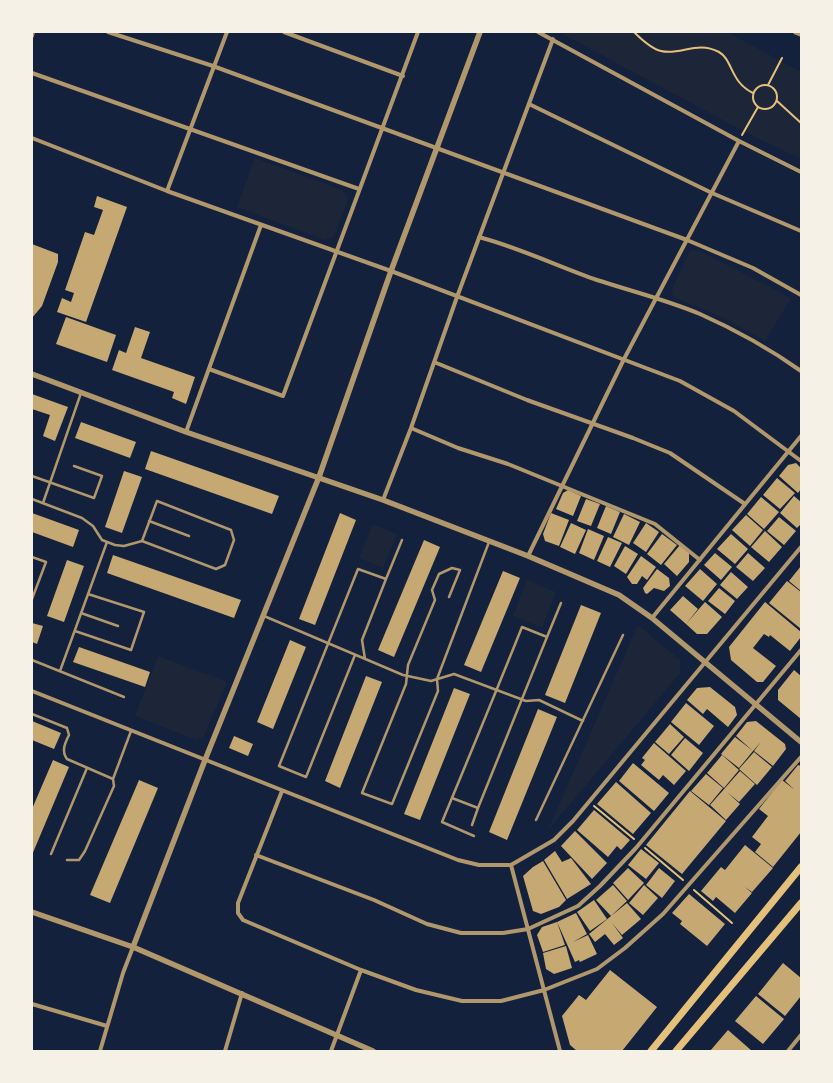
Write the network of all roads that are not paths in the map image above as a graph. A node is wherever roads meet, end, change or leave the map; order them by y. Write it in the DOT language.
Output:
graph roads {
  1 [pos="33,32"];
  2 [pos="108,32"];
  3 [pos="227,32"];
  4 [pos="284,32"];
  5 [pos="418,32"];
  6 [pos="480,32"];
  7 [pos="538,32"];
  8 [pos="796,32"];
  9 [pos="801,34"];
  10 [pos="32,36"];
  11 [pos="553,39"];
  12 [pos="213,66"];
  13 [pos="32,73"];
  14 [pos="403,76"];
  15 [pos="529,104"];
  16 [pos="190,128"];
  17 [pos="382,129"];
  18 [pos="32,138"];
  19 [pos="739,141"];
  20 [pos="437,149"];
  21 [pos="801,172"];
  22 [pos="503,174"];
  23 [pos="359,189"];
  24 [pos="167,191"];
  25 [pos="712,192"];
  26 [pos="261,225"];
  27 [pos="801,231"];
  28 [pos="479,237"];
  29 [pos="688,240"];
  30 [pos="335,252"];
  31 [pos="391,272"];
  32 [pos="801,296"];
  33 [pos="457,297"];
  34 [pos="657,298"];
  35 [pos="624,359"];
  36 [pos="434,362"];
  37 [pos="209,368"];
  38 [pos="801,371"];
  39 [pos="32,374"];
  40 [pos="81,392"];
  41 [pos="592,424"];
  42 [pos="411,428"];
  43 [pos="186,432"];
  44 [pos="801,436"];
  45 [pos="789,450"];
  46 [pos="801,461"];
  47 [pos="74,466"];
  48 [pos="32,476"];
  49 [pos="319,477"];
  50 [pos="50,482"];
  51 [pos="562,485"];
  52 [pos="32,499"];
  53 [pos="383,500"];
  54 [pos="43,503"];
  55 [pos="745,504"];
  56 [pos="149,521"];
  57 [pos="189,536"];
  58 [pos="402,540"];
  59 [pos="142,541"];
  60 [pos="489,541"];
  61 [pos="107,542"];
  62 [pos="801,547"];
  63 [pos="528,556"];
  64 [pos="32,557"];
  65 [pos="700,560"];
  66 [pos="386,580"];
  67 [pos="88,594"];
  68 [pos="449,597"];
  69 [pos="32,600"];
  70 [pos="561,603"];
  71 [pos="81,613"];
  72 [pos="263,616"];
  73 [pos="652,618"];
  74 [pos="118,626"];
  75 [pos="75,631"];
  76 [pos="623,635"];
  77 [pos="547,637"];
  78 [pos="329,644"];
  79 [pos="801,650"];
  80 [pos="355,655"];
  81 [pos="365,659"];
  82 [pos="32,660"];
  83 [pos="705,662"];
  84 [pos="60,671"];
  85 [pos="407,676"];
  86 [pos="436,679"];
  87 [pos="497,690"];
  88 [pos="32,691"];
  89 [pos="124,697"];
  90 [pos="521,700"];
  91 [pos="756,704"];
  92 [pos="32,714"];
  93 [pos="583,721"];
  94 [pos="131,730"];
  95 [pos="801,742"];
  96 [pos="801,756"];
  97 [pos="205,760"];
  98 [pos="87,768"];
  99 [pos="113,778"];
  100 [pos="282,791"];
  101 [pos="452,798"];
  102 [pos="478,808"];
  103 [pos="536,820"];
  104 [pos="472,825"];
  105 [pos="474,836"];
  106 [pos="52,854"];
  107 [pos="256,855"];
  108 [pos="68,860"];
  109 [pos="512,865"];
  110 [pos="801,867"];
  111 [pos="801,903"];
  112 [pos="32,912"];
  113 [pos="528,929"];
  114 [pos="133,947"];
  115 [pos="361,970"];
  116 [pos="544,990"];
  117 [pos="242,993"];
  118 [pos="32,1004"];
  119 [pos="107,1026"];
  120 [pos="337,1034"];
  121 [pos="801,1035"];
  122 [pos="100,1051"];
  123 [pos="225,1051"];
  124 [pos="331,1051"];
  125 [pos="373,1051"];
  126 [pos="560,1051"];
  127 [pos="651,1051"];
  128 [pos="676,1051"];
  129 [pos="788,1051"];
  1 -- 10 [label="street"];
  2 -- 12 [label="street"];
  3 -- 12 [label="street"];
  4 -- 14 [label="street"];
  5 -- 14 [label="street"];
  6 -- 20 [label="street"];
  7 -- 11 [label="street"];
  8 -- 9 [label="street"];
  11 -- 15 [label="street"];
  11 -- 19 [label="street"];
  12 -- 16 [label="street"];
  12 -- 17 [label="street"];
  13 -- 16 [label="street"];
  14 -- 17 [label="street"];
  15 -- 22 [label="street"];
  15 -- 25 [label="street"];
  16 -- 23 [label="street"];
  16 -- 24 [label="street"];
  17 -- 20 [label="street"];
  17 -- 23 [label="street"];
  18 -- 24 [label="street"];
  19 -- 21 [label="street"];
  19 -- 25 [label="street"];
  20 -- 22 [label="street"];
  20 -- 31 [label="street"];
  22 -- 28 [label="street"];
  22 -- 29 [label="street"];
  23 -- 30 [label="street"];
  24 -- 26 [label="street"];
  25 -- 27 [label="street"];
  25 -- 29 [label="street"];
  26 -- 30 [label="street"];
  26 -- 37 [label="street"];
  28 -- 33 [label="street"];
  28 -- 34 [label="street"];
  29 -- 32 [label="street"];
  29 -- 34 [label="street"];
  30 -- 31 [label="street"];
  30 -- 37 [label="street"];
  31 -- 33 [label="street"];
  31 -- 49 [label="street"];
  33 -- 35 [label="street"];
  33 -- 36 [label="street"];
  34 -- 35 [label="street"];
  34 -- 38 [label="street"];
  35 -- 41 [label="street"];
  35 -- 45 [label="street"];
  36 -- 41 [label="street"];
  36 -- 42 [label="street"];
  37 -- 43 [label="street"];
  39 -- 40 [label="street"];
  40 -- 43 [label="street"];
  40 -- 50 [label="lane"];
  41 -- 51 [label="street"];
  41 -- 55 [label="street"];
  42 -- 51 [label="street"];
  42 -- 53 [label="street"];
  43 -- 49 [label="street"];
  44 -- 45 [label="street"];
  45 -- 46 [label="street"];
  45 -- 55 [label="street"];
  47 -- 50 [label="lane"];
  48 -- 50 [label="lane"];
  49 -- 53 [label="street"];
  49 -- 72 [label="street"];
  50 -- 54 [label="lane"];
  51 -- 63 [label="street"];
  51 -- 65 [label="street"];
  52 -- 54 [label="lane"];
  53 -- 60 [label="street"];
  54 -- 61 [label="lane"];
  55 -- 65 [label="street"];
  56 -- 57 [label="lane"];
  56 -- 59 [label="lane"];
  56 -- 59 [label="lane"];
  58 -- 66 [label="lane"];
  59 -- 61 [label="lane"];
  60 -- 63 [label="street"];
  60 -- 86 [label="lane"];
  61 -- 67 [label="lane"];
  62 -- 83 [label="street"];
  63 -- 73 [label="street"];
  64 -- 69 [label="lane"];
  65 -- 73 [label="street"];
  66 -- 78 [label="lane"];
  66 -- 81 [label="lane"];
  67 -- 71 [label="lane"];
  67 -- 75 [label="lane"];
  68 -- 85 [label="lane"];
  70 -- 77 [label="lane"];
  71 -- 74 [label="lane"];
  71 -- 75 [label="lane"];
  72 -- 78 [label="lane"];
  72 -- 97 [label="street"];
  73 -- 83 [label="street"];
  75 -- 84 [label="lane"];
  76 -- 93 [label="lane"];
  77 -- 87 [label="lane"];
  77 -- 90 [label="lane"];
  78 -- 80 [label="lane"];
  78 -- 80 [label="lane"];
  79 -- 91 [label="street"];
  80 -- 81 [label="lane"];
  81 -- 85 [label="lane"];
  82 -- 84 [label="lane"];
  83 -- 91 [label="street"];
  83 -- 109 [label="street"];
  84 -- 89 [label="lane"];
  85 -- 86 [label="lane"];
  85 -- 86 [label="lane"];
  86 -- 87 [label="lane"];
  87 -- 90 [label="lane"];
  87 -- 101 [label="lane"];
  88 -- 94 [label="street"];
  90 -- 93 [label="lane"];
  90 -- 102 [label="lane"];
  91 -- 95 [label="street"];
  91 -- 113 [label="street"];
  92 -- 98 [label="lane"];
  93 -- 103 [label="lane"];
  94 -- 97 [label="street"];
  94 -- 99 [label="lane"];
  96 -- 116 [label="street"];
  97 -- 100 [label="street"];
  97 -- 114 [label="street"];
  98 -- 99 [label="lane"];
  98 -- 106 [label="lane"];
  99 -- 108 [label="lane"];
  100 -- 107 [label="street"];
  100 -- 109 [label="street"];
  101 -- 102 [label="lane"];
  101 -- 105 [label="lane"];
  102 -- 104 [label="lane"];
  107 -- 113 [label="street"];
  107 -- 115 [label="street"];
  109 -- 113 [label="street"];
  110 -- 127 [label="main road"];
  111 -- 128 [label="main road"];
  112 -- 114 [label="street"];
  113 -- 116 [label="street"];
  114 -- 117 [label="street"];
  114 -- 119 [label="street"];
  115 -- 116 [label="street"];
  115 -- 120 [label="street"];
  116 -- 126 [label="street"];
  117 -- 120 [label="street"];
  117 -- 123 [label="street"];
  118 -- 119 [label="street"];
  119 -- 122 [label="street"];
  120 -- 124 [label="street"];
  120 -- 125 [label="street"];
  121 -- 129 [label="street"];
}
